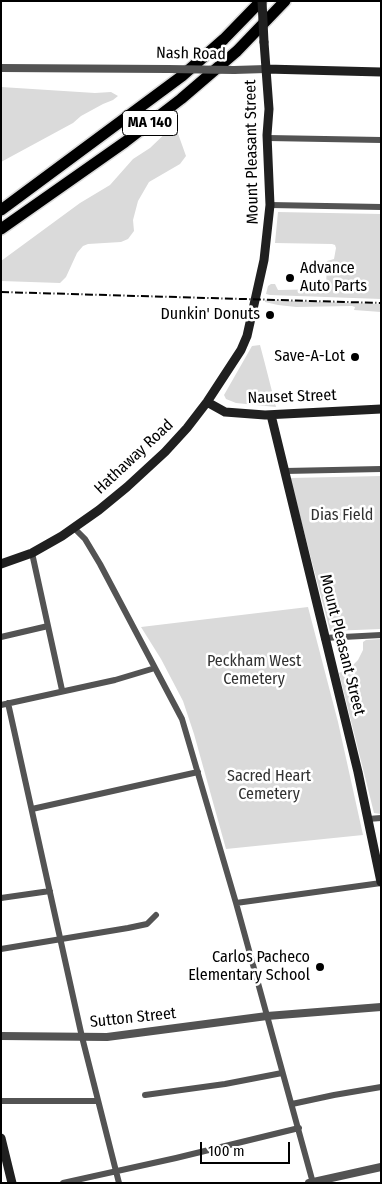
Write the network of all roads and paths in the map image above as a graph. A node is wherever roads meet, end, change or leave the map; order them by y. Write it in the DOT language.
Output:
graph roads {
  1 [pos="262,1"];
  2 [pos="285,1"];
  3 [pos="1,68"];
  4 [pos="266,69"];
  5 [pos="381,72"];
  6 [pos="268,138"];
  7 [pos="381,140"];
  8 [pos="270,205"];
  9 [pos="381,207"];
  10 [pos="1,210"];
  11 [pos="1,229"];
  12 [pos="248,331"];
  13 [pos="208,402"];
  14 [pos="381,409"];
  15 [pos="271,415"];
  16 [pos="381,469"];
  17 [pos="285,471"];
  18 [pos="74,528"];
  19 [pos="32,553"];
  20 [pos="1,564"];
  21 [pos="48,626"];
  22 [pos="381,635"];
  23 [pos="1,637"];
  24 [pos="324,638"];
  25 [pos="155,668"];
  26 [pos="62,690"];
  27 [pos="5,704"];
  28 [pos="198,772"];
  29 [pos="32,809"];
  30 [pos="381,818"];
  31 [pos="368,819"];
  32 [pos="381,883"];
  33 [pos="50,891"];
  34 [pos="1,898"];
  35 [pos="236,903"];
  36 [pos="156,916"];
  37 [pos="60,940"];
  38 [pos="1,949"];
  39 [pos="381,1007"];
  40 [pos="267,1016"];
  41 [pos="1,1036"];
  42 [pos="82,1037"];
  43 [pos="282,1073"];
  44 [pos="381,1087"];
  45 [pos="145,1095"];
  46 [pos="1,1101"];
  47 [pos="97,1101"];
  48 [pos="292,1104"];
  49 [pos="299,1128"];
  50 [pos="1,1138"];
  51 [pos="381,1167"];
  52 [pos="116,1172"];
  53 [pos="312,1182"];
  54 [pos="12,1183"];
  55 [pos="63,1183"];
  56 [pos="119,1183"];
  1 -- 4 [label="main road, Mount Pleasant Street, bridge"];
  1 -- 10 [label="highway, MA 140"];
  2 -- 11 [label="highway, MA 140"];
  3 -- 4 [label="street, Nash Road, bridge"];
  4 -- 5 [label="main road, Nash Road"];
  4 -- 6 [label="main road, Mount Pleasant Street"];
  6 -- 7 [label="street"];
  6 -- 8 [label="main road, Mount Pleasant Street"];
  8 -- 9 [label="street"];
  8 -- 12 [label="main road, Mount Pleasant Street"];
  12 -- 13 [label="main road, Hathaway Road"];
  13 -- 15 [label="main road, Nauset Street"];
  13 -- 18 [label="main road, Hathaway Road"];
  14 -- 15 [label="main road, Nauset Street"];
  15 -- 17 [label="main road, Mount Pleasant Street"];
  16 -- 17 [label="street"];
  17 -- 24 [label="main road, Mount Pleasant Street"];
  18 -- 19 [label="main road, Hathaway Road"];
  18 -- 25 [label="street"];
  19 -- 20 [label="main road, Hathaway Road"];
  19 -- 21 [label="street"];
  21 -- 23 [label="street"];
  21 -- 26 [label="street"];
  22 -- 24 [label="street"];
  24 -- 31 [label="main road, Mount Pleasant Street"];
  25 -- 26 [label="street"];
  25 -- 28 [label="street"];
  26 -- 27 [label="street"];
  27 -- 29 [label="street"];
  28 -- 29 [label="street"];
  28 -- 35 [label="street"];
  29 -- 33 [label="street"];
  30 -- 31 [label="street"];
  31 -- 32 [label="main road, Mount Pleasant Street"];
  32 -- 35 [label="street"];
  33 -- 34 [label="street"];
  33 -- 37 [label="street"];
  35 -- 40 [label="street"];
  36 -- 37 [label="street"];
  37 -- 38 [label="street"];
  37 -- 42 [label="street"];
  39 -- 40 [label="street, Sutton Street"];
  40 -- 42 [label="street, Sutton Street"];
  40 -- 43 [label="street"];
  41 -- 42 [label="street, Sutton Street"];
  42 -- 47 [label="street"];
  43 -- 45 [label="street"];
  43 -- 48 [label="street"];
  44 -- 48 [label="street"];
  46 -- 47 [label="street"];
  47 -- 52 [label="street"];
  48 -- 49 [label="street"];
  49 -- 52 [label="street"];
  49 -- 53 [label="street"];
  50 -- 54 [label="main road"];
  51 -- 53 [label="street"];
  52 -- 55 [label="street"];
  52 -- 56 [label="street"];
}
